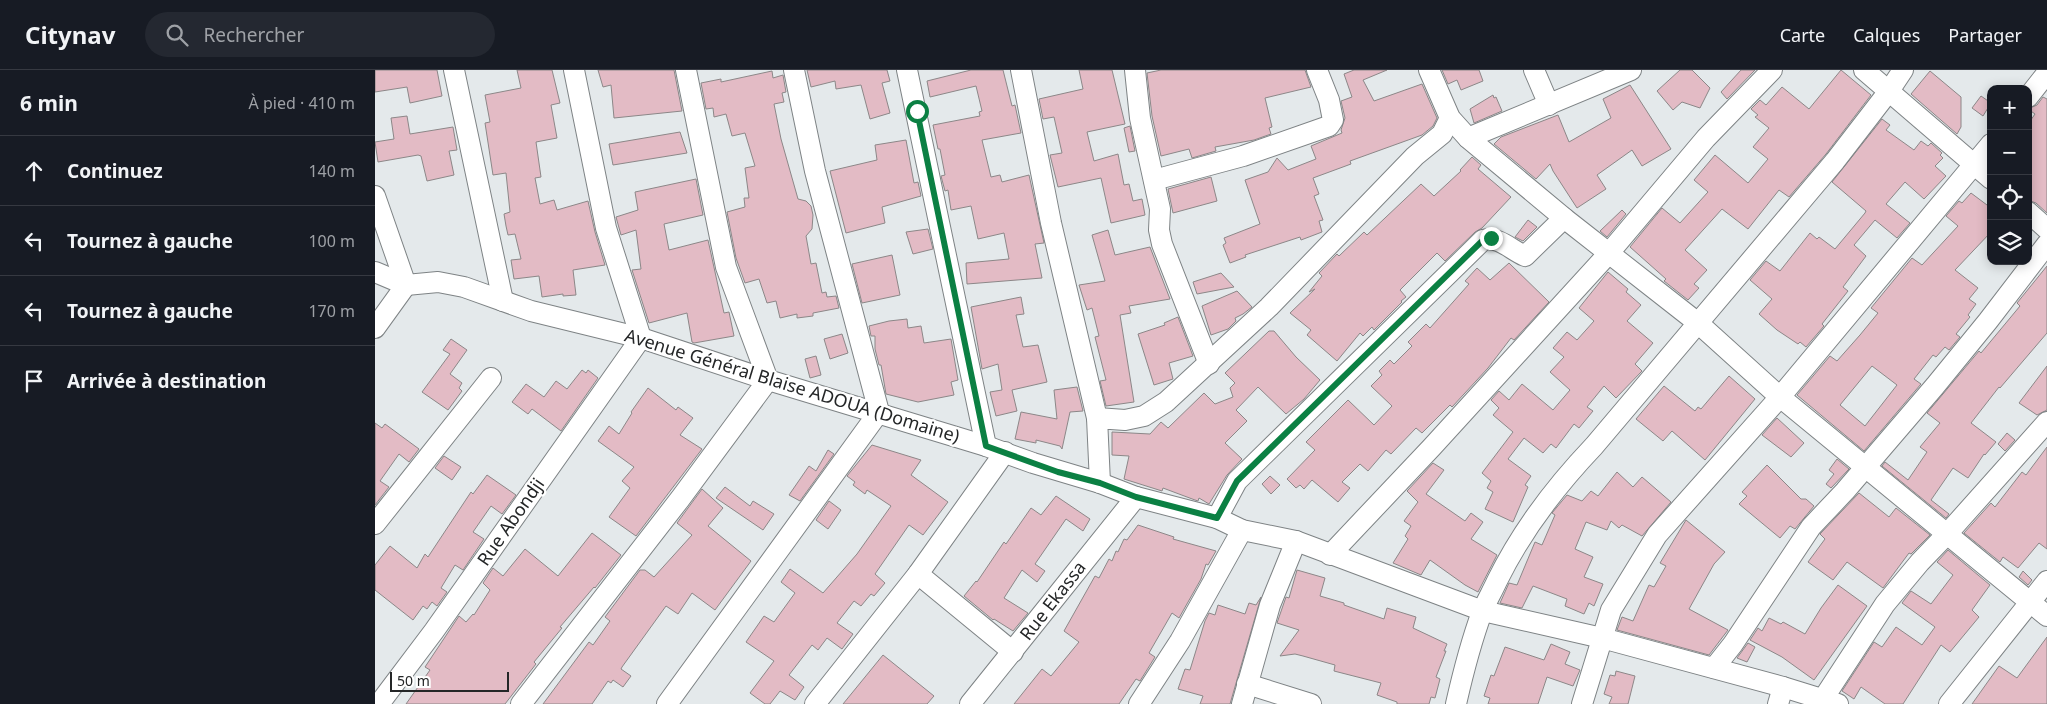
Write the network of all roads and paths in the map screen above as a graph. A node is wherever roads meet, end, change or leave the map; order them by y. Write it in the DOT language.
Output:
graph roads {
  1 [pos="454,70"];
  2 [pos="574,70"];
  3 [pos="686,70"];
  4 [pos="794,70"];
  5 [pos="907,70"];
  6 [pos="1021,70"];
  7 [pos="1135,70"];
  8 [pos="1317,70"];
  9 [pos="1429,70"];
  10 [pos="1534,70"];
  11 [pos="1631,70"];
  12 [pos="1772,70"];
  13 [pos="1864,70"];
  14 [pos="1903,70"];
  15 [pos="2047,73"];
  16 [pos="1889,91"];
  17 [pos="2032,92"];
  18 [pos="1549,105"];
  19 [pos="1450,118"];
  20 [pos="1468,138"];
  21 [pos="1987,149"];
  22 [pos="1974,165"];
  23 [pos="1987,176"];
  24 [pos="1154,180"];
  25 [pos="375,196"];
  26 [pos="2032,216"];
  27 [pos="1564,218"];
  28 [pos="2047,229"];
  29 [pos="2047,244"];
  30 [pos="1609,253"];
  31 [pos="375,272"];
  32 [pos="406,285"];
  33 [pos="503,301"];
  34 [pos="1698,323"];
  35 [pos="375,328"];
  36 [pos="641,338"];
  37 [pos="1209,364"];
  38 [pos="491,378"];
  39 [pos="768,380"];
  40 [pos="1780,397"];
  41 [pos="879,412"];
  42 [pos="1097,418"];
  43 [pos="2047,422"];
  44 [pos="986,446"];
  45 [pos="1005,452"];
  46 [pos="1865,467"];
  47 [pos="1100,483"];
  48 [pos="1136,497"];
  49 [pos="1217,518"];
  50 [pos="375,524"];
  51 [pos="1242,530"];
  52 [pos="1947,534"];
  53 [pos="1296,541"];
  54 [pos="1330,555"];
  55 [pos="918,574"];
  56 [pos="2047,581"];
  57 [pos="2030,602"];
  58 [pos="1483,611"];
  59 [pos="2047,616"];
  60 [pos="1602,638"];
  61 [pos="1013,652"];
  62 [pos="1714,668"];
  63 [pos="1247,684"];
  64 [pos="1781,695"];
  65 [pos="1831,701"];
  66 [pos="379,704"];
  67 [pos="521,704"];
  68 [pos="667,704"];
  69 [pos="815,704"];
  70 [pos="970,704"];
  71 [pos="1139,704"];
  72 [pos="1242,704"];
  73 [pos="1311,704"];
  74 [pos="1456,704"];
  75 [pos="1581,704"];
  76 [pos="1949,704"];
  1 -- 33 [label="street"];
  2 -- 36 [label="street"];
  3 -- 39 [label="street"];
  4 -- 41 [label="street"];
  5 -- 44 [label="street"];
  6 -- 42 [label="street"];
  7 -- 24 [label="street"];
  8 -- 24 [label="street"];
  9 -- 19 [label="street"];
  10 -- 18 [label="street"];
  11 -- 18 [label="street"];
  12 -- 30 [label="street"];
  13 -- 16 [label="street"];
  14 -- 16 [label="street"];
  15 -- 17 [label="street"];
  16 -- 22 [label="street"];
  16 -- 34 [label="street"];
  18 -- 20 [label="street"];
  19 -- 20 [label="street"];
  19 -- 37 [label="street"];
  20 -- 27 [label="street"];
  21 -- 22 [label="street"];
  22 -- 23 [label="street"];
  22 -- 40 [label="street"];
  24 -- 37 [label="street"];
  25 -- 32 [label="street"];
  26 -- 28 [label="street"];
  27 -- 30 [label="street"];
  27 -- 49 [label="street"];
  29 -- 46 [label="street"];
  30 -- 34 [label="street"];
  30 -- 54 [label="street"];
  31 -- 32 [label="street, Avenue Général Blaise ADOUA (Domaine)"];
  32 -- 33 [label="street, Avenue Général Blaise ADOUA (Domaine)"];
  32 -- 35 [label="street"];
  33 -- 36 [label="street, Avenue Général Blaise ADOUA (Domaine)"];
  34 -- 40 [label="street"];
  34 -- 58 [label="street"];
  36 -- 39 [label="street, Avenue Général Blaise ADOUA (Domaine)"];
  36 -- 66 [label="street, Rue Abondji"];
  37 -- 42 [label="street"];
  38 -- 50 [label="street"];
  39 -- 41 [label="street, Avenue Général Blaise ADOUA (Domaine)"];
  39 -- 67 [label="street"];
  40 -- 46 [label="street"];
  40 -- 60 [label="street"];
  41 -- 44 [label="street, Avenue Général Blaise ADOUA (Domaine)"];
  41 -- 68 [label="street"];
  42 -- 47 [label="street"];
  43 -- 52 [label="street"];
  44 -- 45 [label="street, Avenue Général Blaise ADOUA (Domaine)"];
  45 -- 47 [label="street, Avenue Général Blaise ADOUA (Domaine)"];
  45 -- 55 [label="street"];
  46 -- 52 [label="street"];
  46 -- 62 [label="street"];
  47 -- 48 [label="street, Avenue Général Blaise ADOUA (Domaine)"];
  48 -- 49 [label="street, Avenue Général Blaise ADOUA (Domaine)"];
  48 -- 61 [label="street, Rue Ekassa"];
  49 -- 51 [label="street, Avenue Général Blaise ADOUA (Domaine)"];
  51 -- 53 [label="street, Avenue Général Blaise ADOUA (Domaine)"];
  51 -- 71 [label="street"];
  52 -- 57 [label="street"];
  52 -- 65 [label="street"];
  53 -- 54 [label="street, Avenue Général Blaise ADOUA (Domaine)"];
  53 -- 63 [label="street"];
  54 -- 58 [label="street, Avenue Général Blaise ADOUA (Domaine)"];
  55 -- 61 [label="street"];
  55 -- 69 [label="street"];
  56 -- 57 [label="street"];
  57 -- 59 [label="street"];
  57 -- 76 [label="street"];
  58 -- 60 [label="street, Avenue Général Blaise ADOUA (Domaine)"];
  58 -- 74 [label="street"];
  60 -- 62 [label="street, Avenue Général Blaise ADOUA (Domaine)"];
  60 -- 75 [label="street"];
  61 -- 70 [label="street, Rue Ekassa"];
  62 -- 64 [label="street, Avenue Général Blaise ADOUA (Domaine)"];
  63 -- 72 [label="street"];
  63 -- 73 [label="street"];
  64 -- 65 [label="street, Avenue Général Blaise ADOUA (Domaine)"];
}
